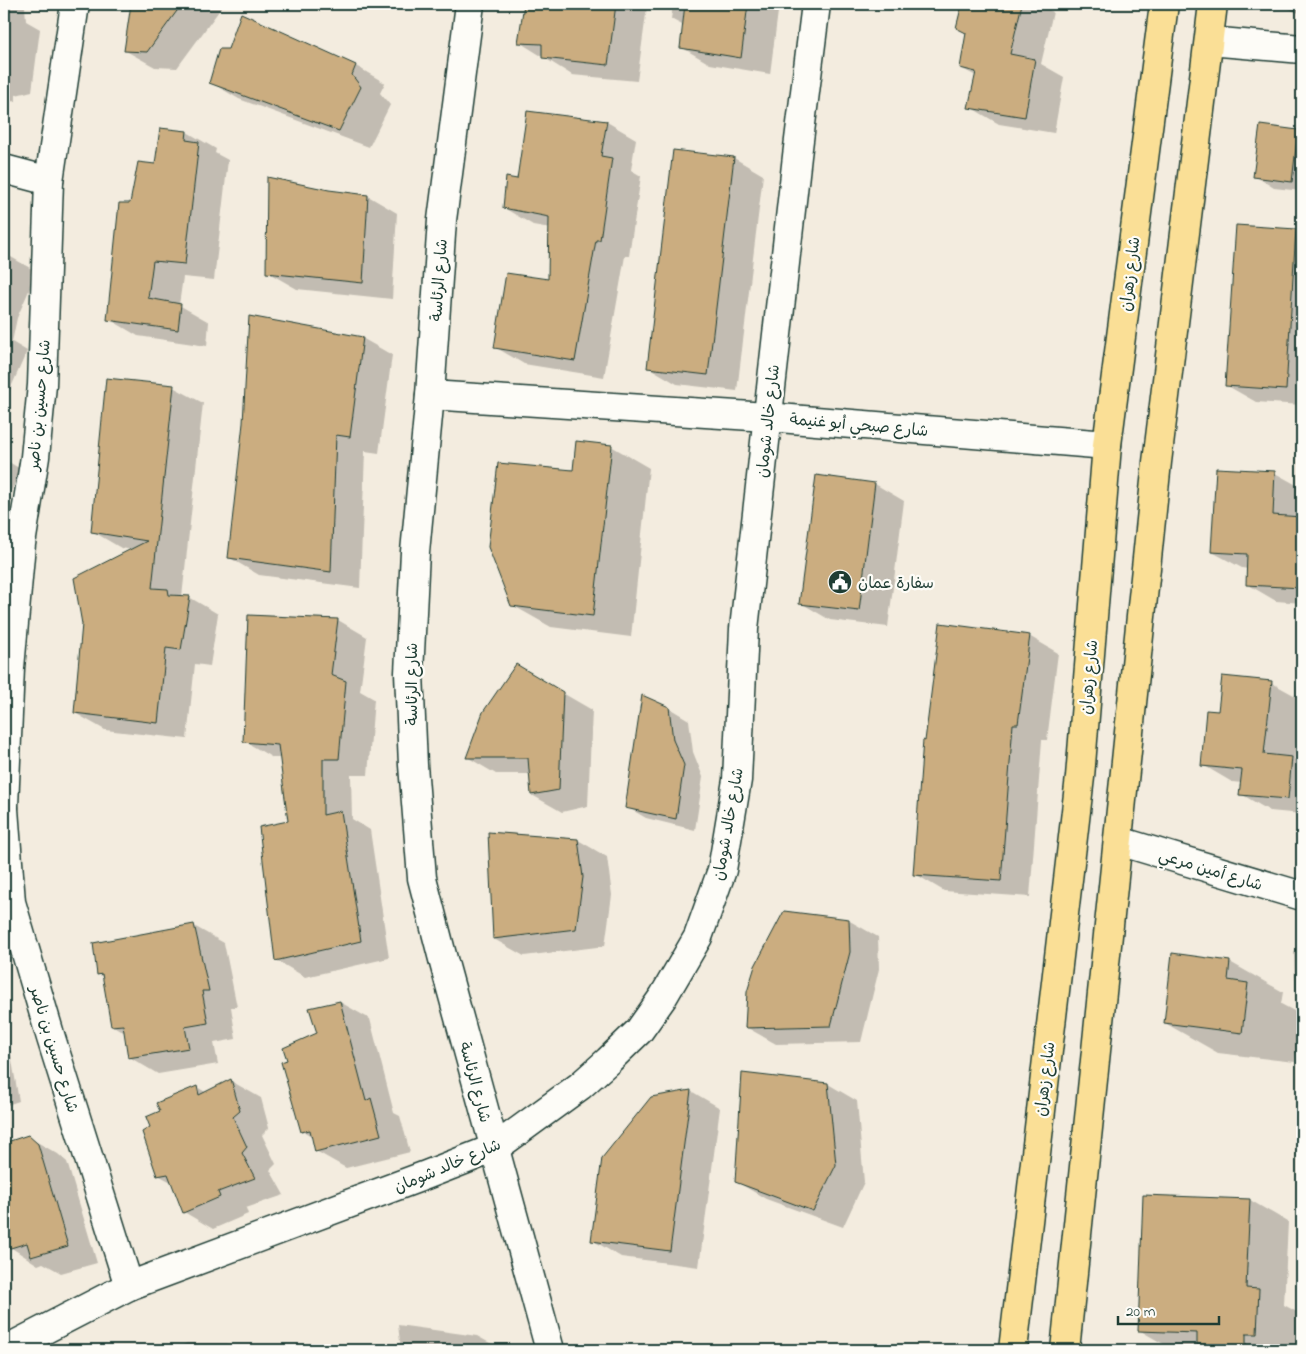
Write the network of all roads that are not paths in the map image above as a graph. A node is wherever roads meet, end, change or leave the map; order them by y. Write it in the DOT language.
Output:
graph roads {
  1 [pos="75,4"];
  2 [pos="470,4"];
  3 [pos="816,4"];
  4 [pos="1164,4"];
  5 [pos="1213,4"];
  6 [pos="1209,41"];
  7 [pos="1302,50"];
  8 [pos="4,169"];
  9 [pos="49,181"];
  10 [pos="430,395"];
  11 [pos="767,417"];
  12 [pos="1107,445"];
  13 [pos="13,554"];
  14 [pos="4,807"];
  15 [pos="1119,842"];
  16 [pos="1302,896"];
  17 [pos="8,904"];
  18 [pos="495,1148"];
  19 [pos="129,1286"];
  20 [pos="5,1350"];
  21 [pos="550,1350"];
  22 [pos="1013,1350"];
  23 [pos="1065,1350"];
  1 -- 9 [label="street, شارع حسين بن ناصر"];
  2 -- 10 [label="street, شارع الرئاسة"];
  3 -- 11 [label="street, شارع خالد شومان"];
  4 -- 12 [label="main road, شارع زهران"];
  5 -- 6 [label="main road"];
  6 -- 7 [label="street"];
  6 -- 15 [label="main road"];
  8 -- 9 [label="street"];
  9 -- 13 [label="street, شارع حسين بن ناصر"];
  10 -- 11 [label="street, شارع صبحي أبو غنيمة"];
  10 -- 18 [label="street, شارع الرئاسة"];
  11 -- 12 [label="street, شارع صبحي أبو غنيمة"];
  11 -- 18 [label="street, شارع خالد شومان"];
  12 -- 22 [label="main road, شارع زهران"];
  13 -- 14 [label="street, شارع حسين بن ناصر"];
  14 -- 17 [label="street, شارع حسين بن ناصر"];
  15 -- 16 [label="street, شارع أمين مرعي"];
  15 -- 23 [label="main road"];
  17 -- 19 [label="street, شارع حسين بن ناصر"];
  18 -- 19 [label="street, شارع خالد شومان"];
  18 -- 21 [label="street, شارع الرئاسة"];
  19 -- 20 [label="street, شارع خالد شومان"];
}
